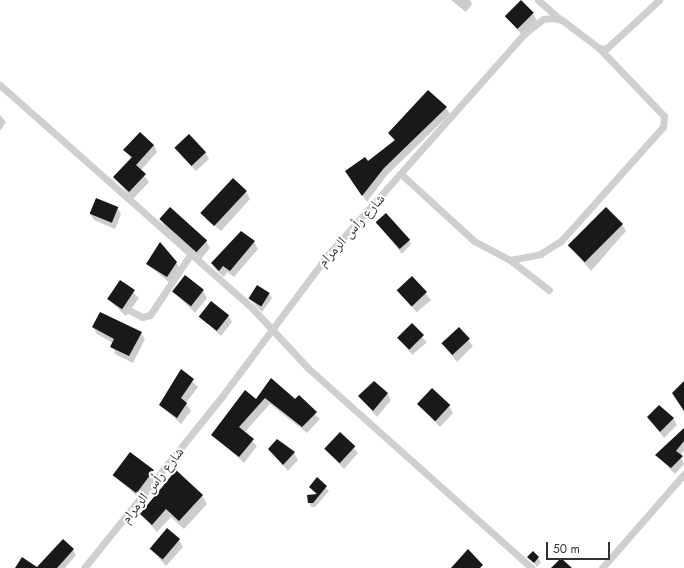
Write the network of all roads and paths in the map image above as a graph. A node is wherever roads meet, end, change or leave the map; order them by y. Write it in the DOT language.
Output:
graph roads {
  1 [pos="538,0"];
  2 [pos="659,0"];
  3 [pos="562,20"];
  4 [pos="600,49"];
  5 [pos="0,85"];
  6 [pos="401,174"];
  7 [pos="190,255"];
  8 [pos="510,260"];
  9 [pos="549,290"];
  10 [pos="128,310"];
  11 [pos="271,328"];
  12 [pos="684,474"];
  13 [pos="84,568"];
  14 [pos="532,568"];
  15 [pos="602,568"];
  1 -- 3 [label="street"];
  2 -- 4 [label="street"];
  3 -- 4 [label="street"];
  3 -- 6 [label="street, شارع رأس الرمرام"];
  4 -- 8 [label="street"];
  5 -- 7 [label="street"];
  6 -- 8 [label="street"];
  6 -- 11 [label="street, شارع رأس الرمرام"];
  7 -- 10 [label="street"];
  7 -- 11 [label="street"];
  8 -- 9 [label="street"];
  11 -- 13 [label="street, شارع رأس الرمرام"];
  11 -- 14 [label="street"];
  12 -- 15 [label="street"];
}
